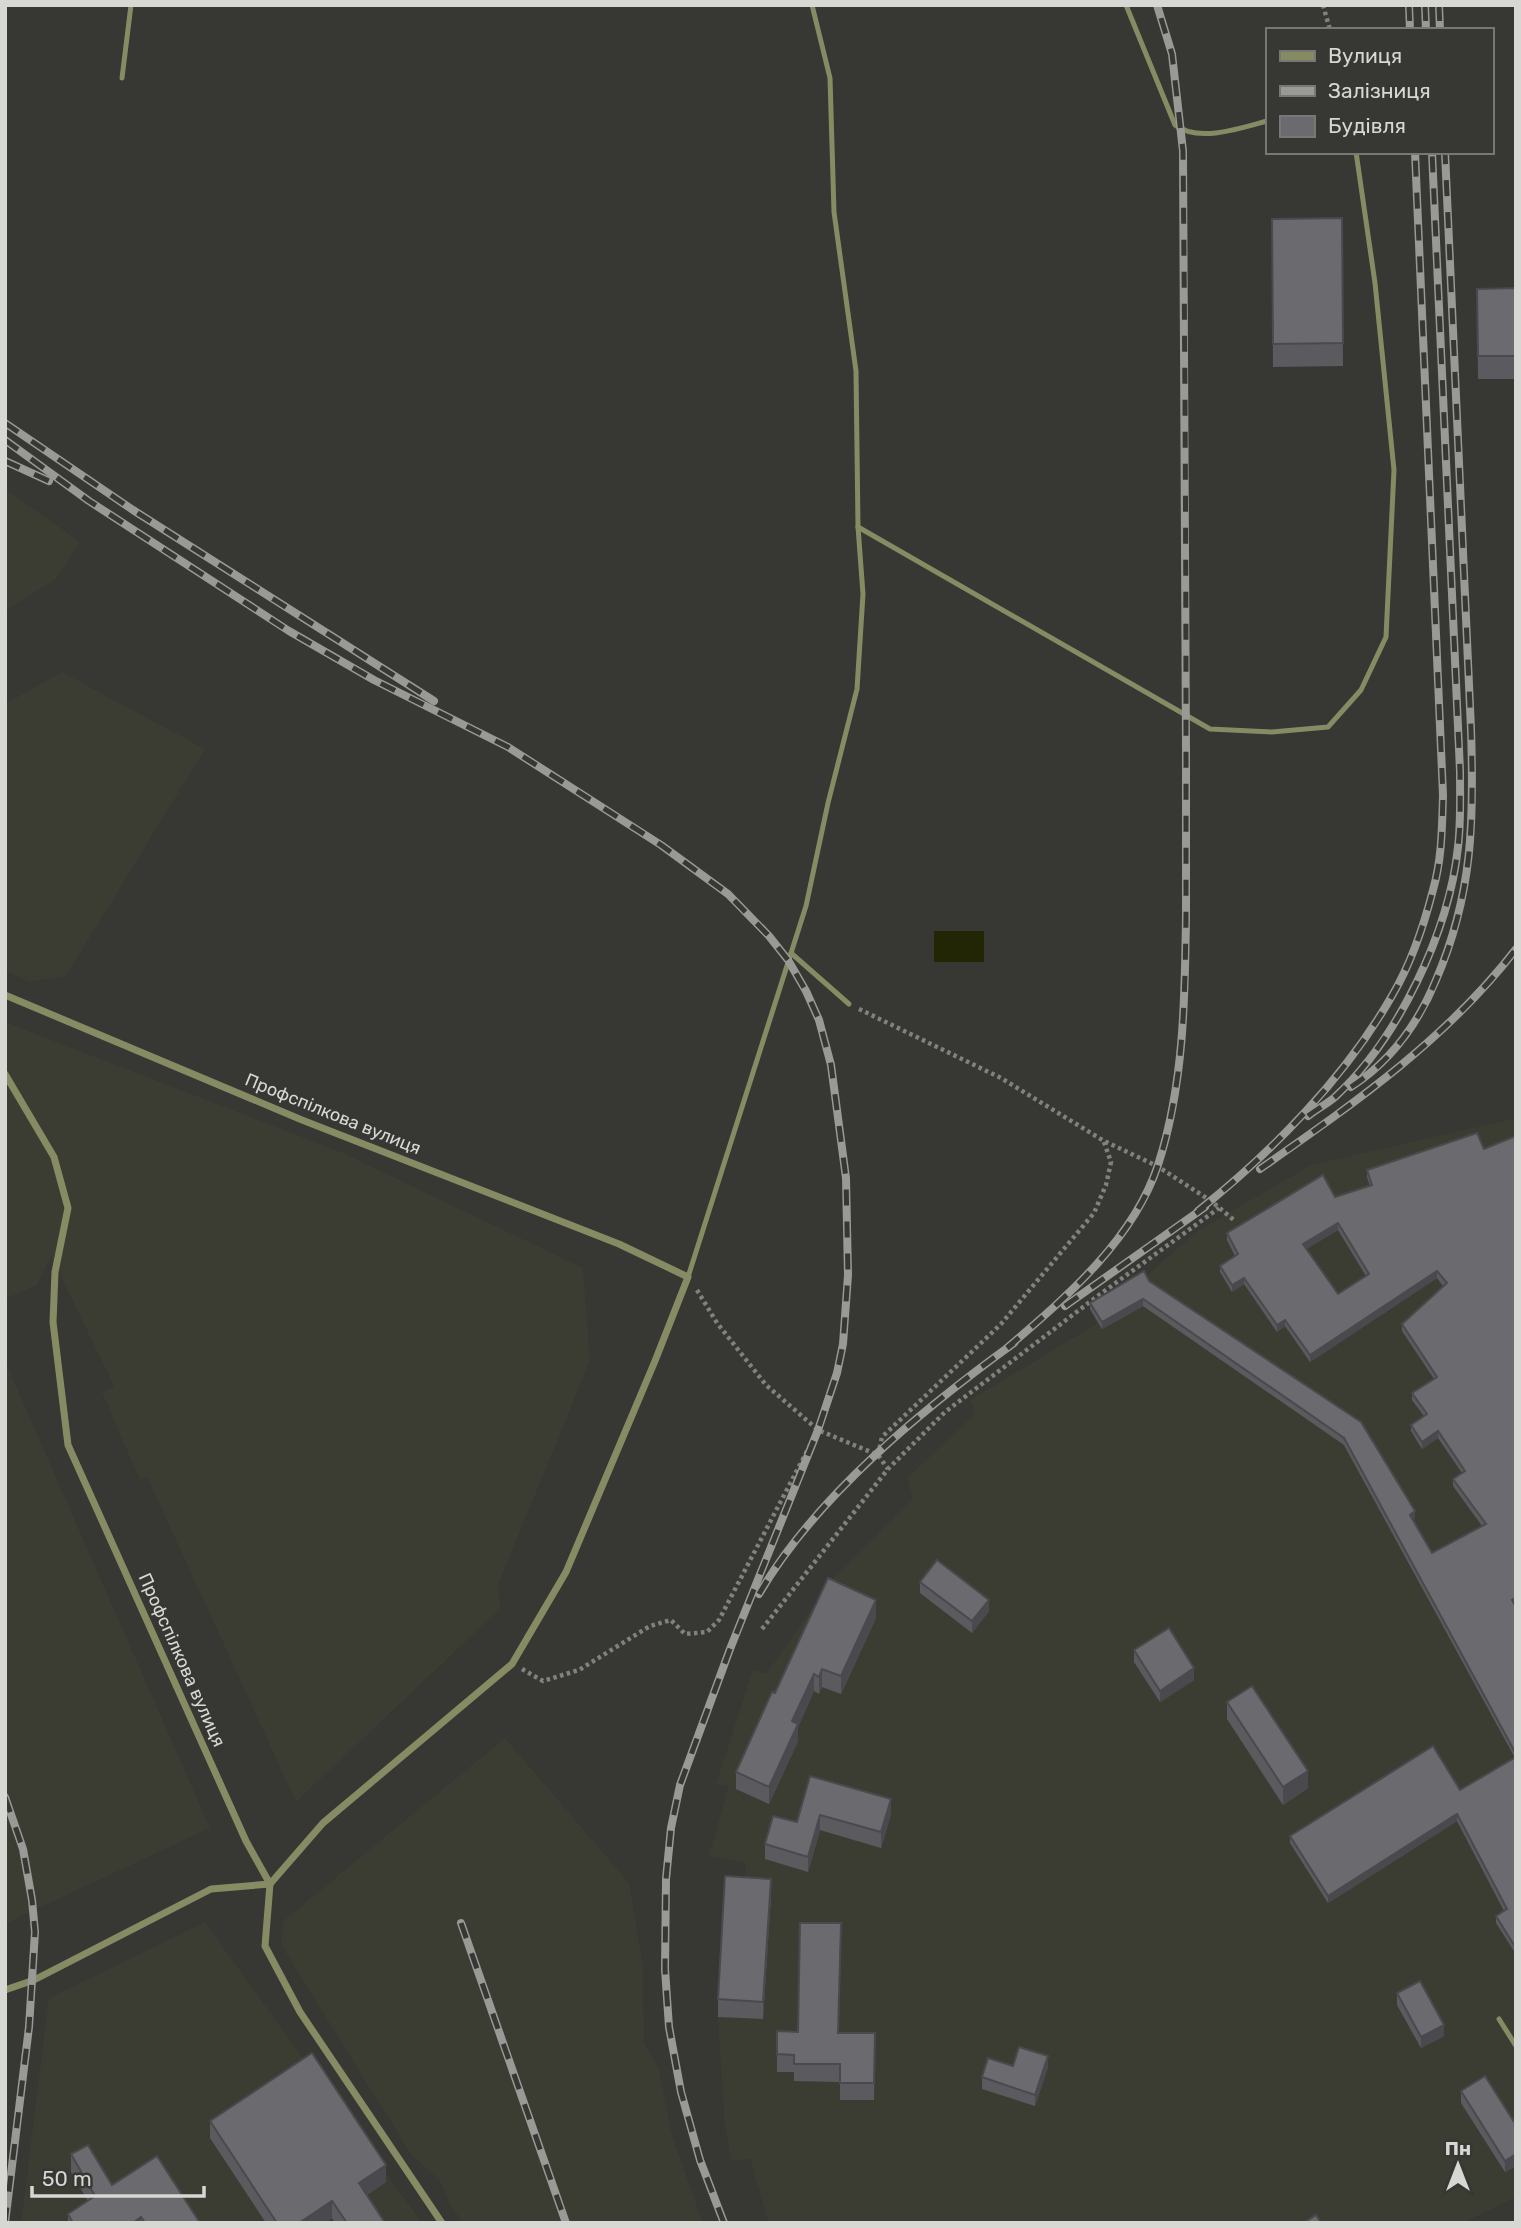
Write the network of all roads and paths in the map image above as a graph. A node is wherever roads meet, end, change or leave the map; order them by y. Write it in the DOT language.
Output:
graph roads {
  1 [pos="131,5"];
  2 [pos="812,5"];
  3 [pos="1126,5"];
  4 [pos="1323,5"];
  5 [pos="1329,28"];
  6 [pos="122,78"];
  7 [pos="1266,121"];
  8 [pos="1356,154"];
  9 [pos="858,527"];
  10 [pos="791,953"];
  11 [pos="5,995"];
  12 [pos="849,1004"];
  13 [pos="5,1074"];
  14 [pos="1104,1141"];
  15 [pos="1219,1208"];
  16 [pos="1235,1221"];
  17 [pos="688,1276"];
  18 [pos="818,1430"];
  19 [pos="878,1455"];
  20 [pos="888,1469"];
  21 [pos="762,1629"];
  22 [pos="512,1664"];
  23 [pos="270,1884"];
  24 [pos="5,1990"];
  25 [pos="1499,2019"];
  26 [pos="1516,2046"];
  27 [pos="442,2223"];
  1 -- 6 [label="lane"];
  2 -- 9 [label="lane"];
  3 -- 7 [label="lane"];
  4 -- 5 [label="path"];
  8 -- 9 [label="lane"];
  9 -- 10 [label="lane"];
  10 -- 12 [label="lane"];
  10 -- 17 [label="lane"];
  11 -- 17 [label="street, Профспілкова вулиця"];
  12 -- 14 [label="path"];
  13 -- 23 [label="street, Профспілкова вулиця"];
  14 -- 15 [label="path"];
  14 -- 19 [label="path"];
  15 -- 16 [label="path"];
  15 -- 20 [label="path"];
  17 -- 18 [label="path"];
  17 -- 22 [label="street"];
  18 -- 19 [label="path"];
  18 -- 22 [label="path"];
  19 -- 20 [label="path"];
  20 -- 21 [label="path"];
  22 -- 23 [label="street"];
  23 -- 24 [label="street"];
  23 -- 27 [label="street"];
  25 -- 26 [label="lane"];
}
